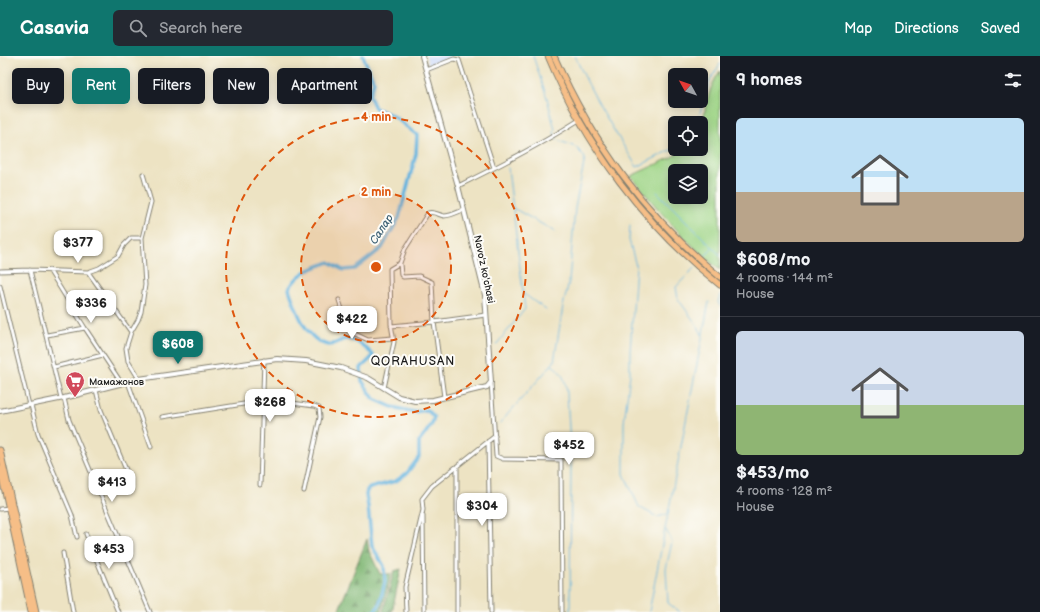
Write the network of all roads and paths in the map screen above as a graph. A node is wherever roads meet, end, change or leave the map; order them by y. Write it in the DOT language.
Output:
graph roads {
  1 [pos="422,56"];
  2 [pos="548,56"];
  3 [pos="554,56"];
  4 [pos="426,70"];
  5 [pos="579,120"];
  6 [pos="494,168"];
  7 [pos="143,174"];
  8 [pos="458,186"];
  9 [pos="464,210"];
  10 [pos="142,238"];
  11 [pos="400,263"];
  12 [pos="30,270"];
  13 [pos="49,270"];
  14 [pos="0,271"];
  15 [pos="88,272"];
  16 [pos="720,277"];
  17 [pos="720,285"];
  18 [pos="0,286"];
  19 [pos="339,300"];
  20 [pos="486,315"];
  21 [pos="434,322"];
  22 [pos="391,326"];
  23 [pos="85,328"];
  24 [pos="131,332"];
  25 [pos="47,335"];
  26 [pos="393,338"];
  27 [pos="103,355"];
  28 [pos="264,360"];
  29 [pos="54,367"];
  30 [pos="139,379"];
  31 [pos="128,382"];
  32 [pos="491,382"];
  33 [pos="122,384"];
  34 [pos="487,387"];
  35 [pos="384,388"];
  36 [pos="96,390"];
  37 [pos="492,391"];
  38 [pos="444,397"];
  39 [pos="63,398"];
  40 [pos="263,400"];
  41 [pos="30,405"];
  42 [pos="0,411"];
  43 [pos="162,417"];
  44 [pos="495,436"];
  45 [pos="488,441"];
  46 [pos="151,447"];
  47 [pos="0,450"];
  48 [pos="457,466"];
  49 [pos="0,468"];
  50 [pos="129,477"];
  51 [pos="260,485"];
  52 [pos="304,491"];
  53 [pos="9,508"];
  54 [pos="0,509"];
  55 [pos="423,510"];
  56 [pos="86,534"];
  57 [pos="77,537"];
  58 [pos="62,553"];
  59 [pos="31,612"];
  60 [pos="36,612"];
  61 [pos="73,612"];
  62 [pos="118,612"];
  63 [pos="150,612"];
  64 [pos="406,612"];
  65 [pos="424,612"];
  66 [pos="457,612"];
  67 [pos="491,612"];
  68 [pos="562,612"];
  1 -- 4 [label="street, Navo'z ko'chasi"];
  2 -- 5 [label="main road"];
  3 -- 16 [label="main road"];
  4 -- 6 [label="street"];
  4 -- 8 [label="street, Navo'z ko'chasi"];
  5 -- 6 [label="street"];
  5 -- 17 [label="main road"];
  6 -- 8 [label="street"];
  7 -- 10 [label="street"];
  8 -- 9 [label="street, Navo'z ko'chasi"];
  9 -- 11 [label="street"];
  9 -- 20 [label="street, Navo'z ko'chasi"];
  10 -- 15 [label="street"];
  10 -- 24 [label="street"];
  11 -- 21 [label="street"];
  11 -- 22 [label="street"];
  12 -- 13 [label="street"];
  12 -- 14 [label="street"];
  12 -- 25 [label="street"];
  13 -- 15 [label="street"];
  13 -- 23 [label="street"];
  15 -- 24 [label="street"];
  18 -- 41 [label="street"];
  19 -- 26 [label="street"];
  20 -- 21 [label="street"];
  20 -- 32 [label="street, Navo'z ko'chasi"];
  21 -- 22 [label="street"];
  21 -- 38 [label="street"];
  22 -- 26 [label="street"];
  23 -- 25 [label="street"];
  23 -- 27 [label="street"];
  24 -- 30 [label="street"];
  25 -- 29 [label="street"];
  26 -- 35 [label="street"];
  27 -- 29 [label="street"];
  27 -- 33 [label="street"];
  28 -- 30 [label="street"];
  28 -- 35 [label="street"];
  28 -- 40 [label="street"];
  29 -- 39 [label="street"];
  30 -- 31 [label="street"];
  31 -- 33 [label="street"];
  31 -- 46 [label="street"];
  32 -- 34 [label="street"];
  32 -- 37 [label="street"];
  33 -- 36 [label="street"];
  34 -- 37 [label="street"];
  34 -- 38 [label="street"];
  35 -- 38 [label="street"];
  36 -- 39 [label="street"];
  36 -- 50 [label="street"];
  37 -- 44 [label="street"];
  39 -- 41 [label="street"];
  39 -- 63 [label="street"];
  40 -- 43 [label="street"];
  40 -- 51 [label="street"];
  40 -- 52 [label="street"];
  41 -- 42 [label="street"];
  41 -- 57 [label="street"];
  44 -- 45 [label="street"];
  44 -- 68 [label="street"];
  45 -- 48 [label="street"];
  45 -- 67 [label="street"];
  47 -- 60 [label="main road"];
  48 -- 55 [label="street"];
  48 -- 66 [label="street"];
  49 -- 53 [label="main road"];
  53 -- 54 [label="street"];
  53 -- 59 [label="main road"];
  55 -- 64 [label="street"];
  55 -- 65 [label="street"];
  56 -- 62 [label="street"];
  58 -- 61 [label="street"];
}
